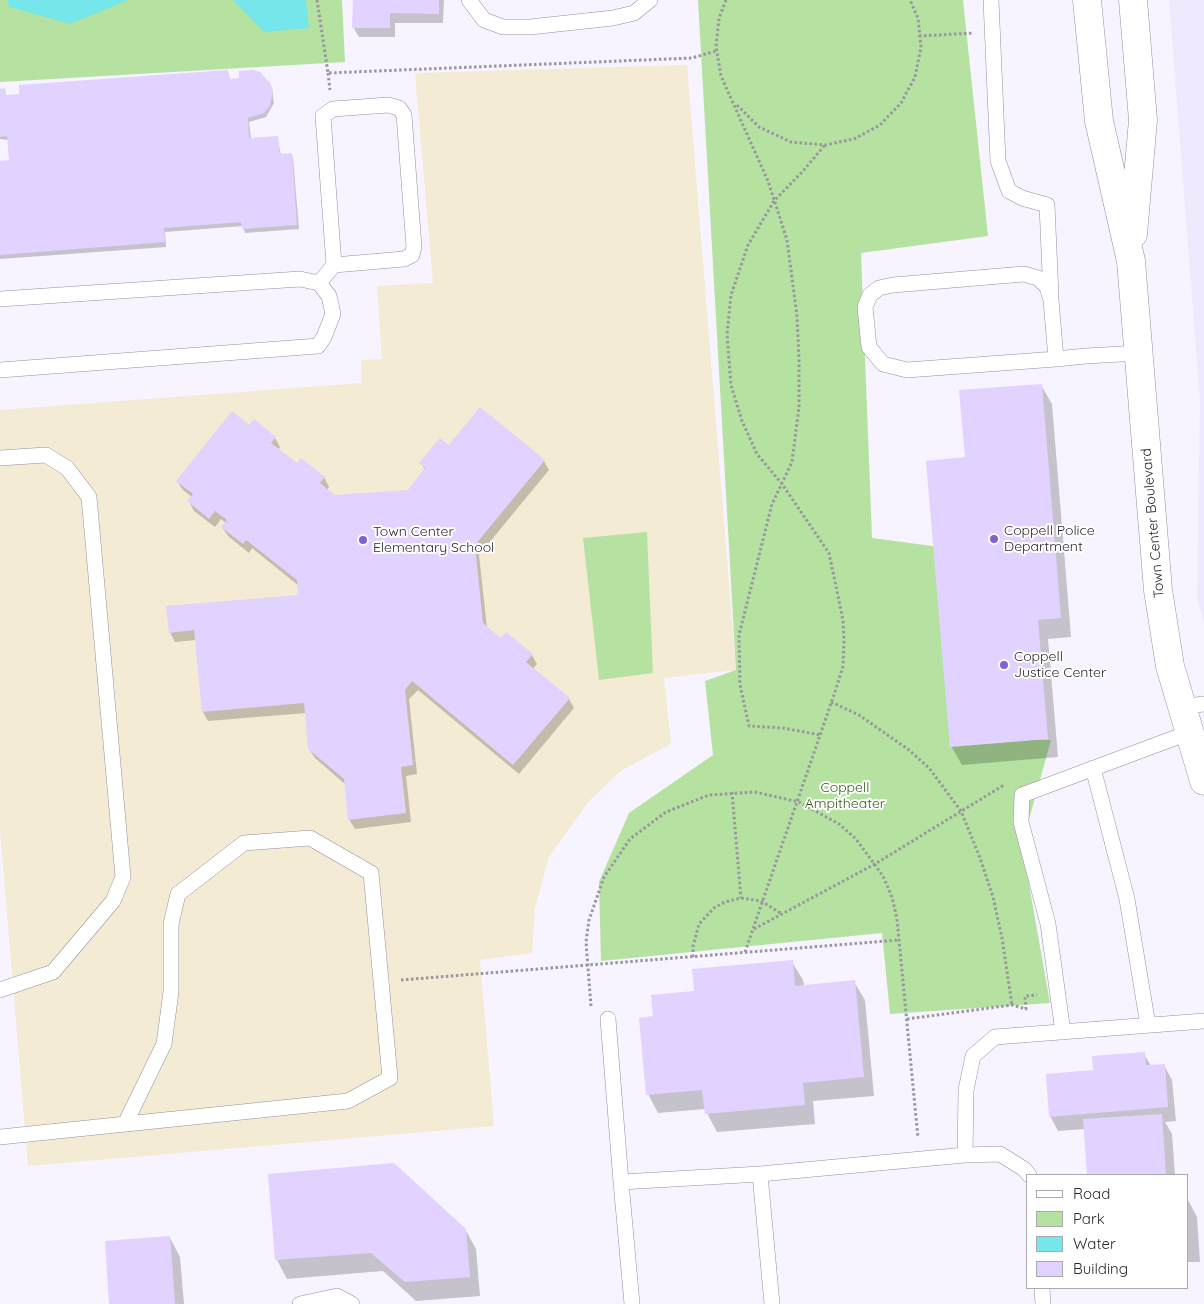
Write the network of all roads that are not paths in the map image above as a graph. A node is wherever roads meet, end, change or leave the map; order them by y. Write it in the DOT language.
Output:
graph roads {
  1 [pos="469,0"];
  2 [pos="650,0"];
  3 [pos="991,0"];
  4 [pos="1087,0"];
  5 [pos="1133,0"];
  6 [pos="1131,261"];
  7 [pos="334,265"];
  8 [pos="319,283"];
  9 [pos="0,299"];
  10 [pos="1051,300"];
  11 [pos="1138,353"];
  12 [pos="1056,359"];
  13 [pos="0,370"];
  14 [pos="0,458"];
  15 [pos="1192,706"];
  16 [pos="1188,733"];
  17 [pos="1093,768"];
  18 [pos="1204,781"];
  19 [pos="0,990"];
  20 [pos="1204,1021"];
  21 [pos="609,1022"];
  22 [pos="1148,1025"];
  23 [pos="1063,1032"];
  24 [pos="125,1124"];
  25 [pos="0,1137"];
  26 [pos="965,1155"];
  27 [pos="760,1174"];
  28 [pos="1027,1174"];
  29 [pos="621,1182"];
  30 [pos="1042,1289"];
  31 [pos="300,1304"];
  32 [pos="352,1304"];
  33 [pos="632,1304"];
  34 [pos="772,1304"];
  35 [pos="1043,1304"];
  1 -- 2 [label="lane"];
  3 -- 10 [label="lane"];
  4 -- 6 [label="street, Town Center Boulevard"];
  5 -- 6 [label="street, Town Center Boulevard"];
  6 -- 11 [label="street, Town Center Boulevard"];
  7 -- 7 [label="lane"];
  7 -- 8 [label="lane"];
  8 -- 9 [label="lane"];
  8 -- 13 [label="lane"];
  10 -- 12 [label="lane"];
  10 -- 12 [label="lane"];
  11 -- 12 [label="lane"];
  11 -- 15 [label="street, Town Center Boulevard"];
  14 -- 19 [label="lane"];
  15 -- 16 [label="street, Town Center Boulevard"];
  16 -- 17 [label="lane"];
  16 -- 18 [label="street, Town Center Boulevard"];
  17 -- 22 [label="lane"];
  17 -- 23 [label="lane"];
  20 -- 22 [label="lane"];
  21 -- 29 [label="lane"];
  22 -- 23 [label="lane"];
  23 -- 26 [label="lane"];
  24 -- 24 [label="lane"];
  24 -- 25 [label="lane"];
  26 -- 27 [label="lane"];
  26 -- 28 [label="lane"];
  27 -- 29 [label="lane"];
  27 -- 34 [label="lane"];
  29 -- 33 [label="lane"];
  30 -- 35 [label="lane"];
  31 -- 32 [label="lane"];
}
